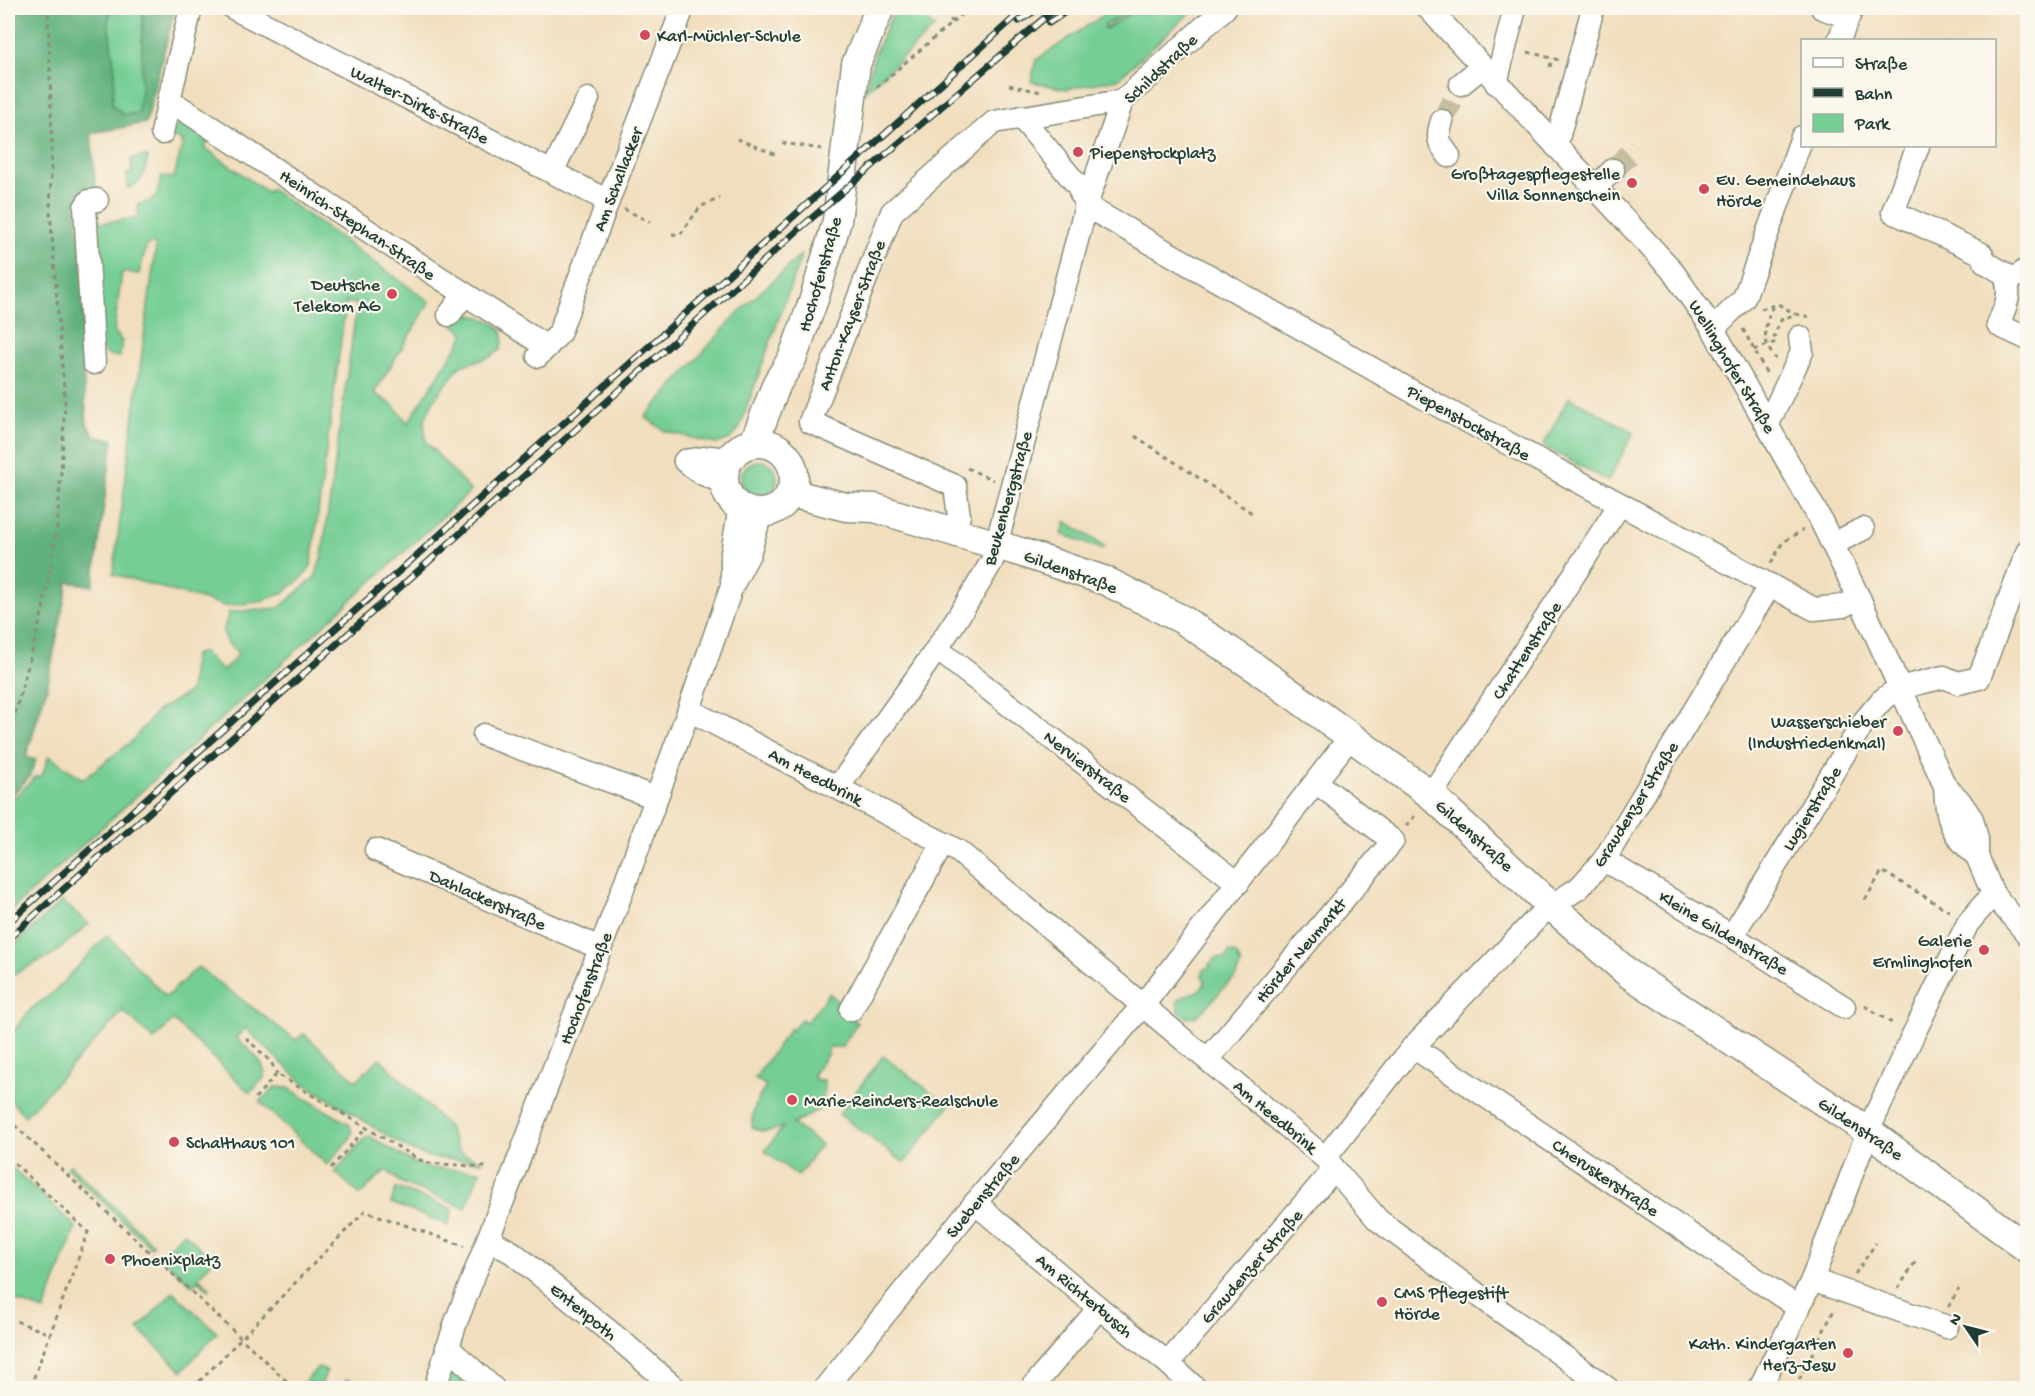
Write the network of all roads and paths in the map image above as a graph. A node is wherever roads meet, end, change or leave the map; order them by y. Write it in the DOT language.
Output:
graph roads {
  1 [pos="48,8"];
  2 [pos="191,8"];
  3 [pos="233,8"];
  4 [pos="683,8"];
  5 [pos="880,8"];
  6 [pos="936,8"];
  7 [pos="969,8"];
  8 [pos="1226,8"];
  9 [pos="1428,8"];
  10 [pos="1515,8"];
  11 [pos="1593,8"];
  12 [pos="1821,8"];
  13 [pos="1850,12"];
  14 [pos="955,24"];
  15 [pos="1839,39"];
  16 [pos="1528,52"];
  17 [pos="1552,58"];
  18 [pos="1578,65"];
  19 [pos="1550,67"];
  20 [pos="1489,75"];
  21 [pos="1461,84"];
  22 [pos="1009,85"];
  23 [pos="875,89"];
  24 [pos="1033,91"];
  25 [pos="588,99"];
  26 [pos="169,100"];
  27 [pos="1122,101"];
  28 [pos="1021,117"];
  29 [pos="1443,121"];
  30 [pos="8,124"];
  31 [pos="162,134"];
  32 [pos="737,139"];
  33 [pos="782,143"];
  34 [pos="1801,144"];
  35 [pos="1556,146"];
  36 [pos="1918,147"];
  37 [pos="844,152"];
  38 [pos="777,155"];
  39 [pos="1449,156"];
  40 [pos="1613,170"];
  41 [pos="552,172"];
  42 [pos="1595,188"];
  43 [pos="720,198"];
  44 [pos="97,200"];
  45 [pos="608,201"];
  46 [pos="1086,206"];
  47 [pos="650,222"];
  48 [pos="672,234"];
  49 [pos="2028,268"];
  50 [pos="2007,279"];
  51 [pos="464,295"];
  52 [pos="1748,300"];
  53 [pos="8,305"];
  54 [pos="1773,306"];
  55 [pos="1795,314"];
  56 [pos="449,315"];
  57 [pos="1713,328"];
  58 [pos="1774,336"];
  59 [pos="1800,337"];
  60 [pos="2028,339"];
  61 [pos="1767,345"];
  62 [pos="1754,350"];
  63 [pos="542,352"];
  64 [pos="94,363"];
  65 [pos="1780,399"];
  66 [pos="1768,424"];
  67 [pos="1135,436"];
  68 [pos="764,445"];
  69 [pos="791,484"];
  70 [pos="955,486"];
  71 [pos="1012,488"];
  72 [pos="1620,504"];
  73 [pos="751,510"];
  74 [pos="1252,513"];
  75 [pos="1863,529"];
  76 [pos="953,531"];
  77 [pos="1793,536"];
  78 [pos="1833,544"];
  79 [pos="997,545"];
  80 [pos="2028,550"];
  81 [pos="1766,583"];
  82 [pos="1859,598"];
  83 [pos="937,649"];
  84 [pos="1899,688"];
  85 [pos="689,710"];
  86 [pos="484,735"];
  87 [pos="1351,736"];
  88 [pos="8,740"];
  89 [pos="1316,782"];
  90 [pos="838,787"];
  91 [pos="1431,795"];
  92 [pos="656,798"];
  93 [pos="1393,841"];
  94 [pos="943,843"];
  95 [pos="376,850"];
  96 [pos="1604,860"];
  97 [pos="1238,883"];
  98 [pos="1993,894"];
  99 [pos="1864,900"];
  100 [pos="1551,906"];
  101 [pos="1968,923"];
  102 [pos="2028,935"];
  103 [pos="1732,936"];
  104 [pos="600,948"];
  105 [pos="1143,1005"];
  106 [pos="1844,1007"];
  107 [pos="851,1010"];
  108 [pos="1913,1035"];
  109 [pos="246,1038"];
  110 [pos="1413,1047"];
  111 [pos="1208,1059"];
  112 [pos="277,1074"];
  113 [pos="255,1098"];
  114 [pos="8,1119"];
  115 [pos="365,1128"];
  116 [pos="1868,1131"];
  117 [pos="8,1157"];
  118 [pos="1330,1163"];
  119 [pos="487,1167"];
  120 [pos="331,1168"];
  121 [pos="975,1203"];
  122 [pos="1876,1243"];
  123 [pos="485,1246"];
  124 [pos="2028,1249"];
  125 [pos="1916,1261"];
  126 [pos="1812,1280"];
  127 [pos="1844,1291"];
  128 [pos="1887,1306"];
  129 [pos="1099,1308"];
  130 [pos="1799,1308"];
  131 [pos="8,1318"];
  132 [pos="1947,1327"];
  133 [pos="50,1334"];
  134 [pos="241,1338"];
  135 [pos="447,1347"];
  136 [pos="1168,1363"];
  137 [pos="30,1389"];
  138 [pos="192,1389"];
  139 [pos="294,1389"];
  140 [pos="435,1389"];
  141 [pos="493,1389"];
  142 [pos="675,1389"];
  143 [pos="825,1389"];
  144 [pos="1032,1389"];
  145 [pos="1195,1389"];
  146 [pos="1607,1389"];
  147 [pos="1760,1389"];
  148 [pos="1795,1389"];
  1 -- 88 [label="path"];
  2 -- 26 [label="street"];
  3 -- 41 [label="street, Walter-Dirks-Straße"];
  4 -- 45 [label="street, Am Schallacker"];
  5 -- 37 [label="main road, Hochofenstraße"];
  6 -- 14 [label="path"];
  7 -- 14 [label="path"];
  8 -- 27 [label="street, Schildstraße"];
  9 -- 20 [label="street, Wellinghofer Straße"];
  10 -- 20 [label="street"];
  11 -- 18 [label="street"];
  12 -- 13 [label="street"];
  13 -- 15 [label="street"];
  14 -- 23 [label="path"];
  16 -- 17 [label="path"];
  17 -- 18 [label="path"];
  17 -- 19 [label="path"];
  18 -- 35 [label="street"];
  20 -- 21 [label="street"];
  20 -- 35 [label="street, Wellinghofer Straße"];
  22 -- 24 [label="path"];
  25 -- 41 [label="street"];
  26 -- 31 [label="street"];
  26 -- 51 [label="street, Heinrich-Stephan-Straße"];
  27 -- 28 [label="street"];
  27 -- 46 [label="street, Schildstraße"];
  28 -- 46 [label="street"];
  28 -- 70 [label="street, Anton-Kayser-Straße"];
  29 -- 39 [label="street"];
  30 -- 53 [label="path"];
  32 -- 38 [label="path"];
  33 -- 37 [label="path"];
  34 -- 52 [label="street"];
  35 -- 42 [label="street, Wellinghofer Straße"];
  36 -- 50 [label="street"];
  37 -- 68 [label="main road, Hochofenstraße"];
  40 -- 42 [label="street"];
  41 -- 45 [label="street, Walter-Dirks-Straße"];
  42 -- 57 [label="street, Wellinghofer Straße"];
  43 -- 48 [label="path"];
  44 -- 64 [label="street"];
  45 -- 47 [label="path"];
  45 -- 63 [label="street, Am Schallacker"];
  46 -- 71 [label="street, Beukenbergstraße"];
  46 -- 72 [label="street, Piepenstockstraße"];
  49 -- 50 [label="street"];
  50 -- 60 [label="street"];
  51 -- 56 [label="street"];
  51 -- 63 [label="street, Heinrich-Stephan-Straße"];
  52 -- 54 [label="path"];
  52 -- 57 [label="street"];
  52 -- 62 [label="path"];
  54 -- 55 [label="path"];
  54 -- 61 [label="path"];
  57 -- 66 [label="street, Wellinghofer Straße"];
  58 -- 61 [label="path"];
  59 -- 65 [label="street"];
  61 -- 62 [label="path"];
  62 -- 65 [label="path"];
  65 -- 66 [label="street"];
  66 -- 78 [label="street, Wellinghofer Straße"];
  67 -- 74 [label="path"];
  68 -- 69 [label="main road"];
  68 -- 73 [label="main road"];
  69 -- 73 [label="main road"];
  69 -- 76 [label="main road, Gildenstraße"];
  70 -- 71 [label="path"];
  70 -- 76 [label="street"];
  71 -- 79 [label="street, Beukenbergstraße"];
  72 -- 81 [label="street, Piepenstockstraße"];
  72 -- 91 [label="street, Chattenstraße"];
  73 -- 85 [label="street, Hochofenstraße"];
  75 -- 78 [label="street"];
  76 -- 79 [label="main road, Gildenstraße"];
  77 -- 81 [label="path"];
  78 -- 82 [label="street, Wellinghofer Straße"];
  79 -- 83 [label="street, Beukenbergstraße"];
  79 -- 87 [label="main road, Gildenstraße"];
  80 -- 84 [label="street"];
  81 -- 82 [label="street, Piepenstockstraße"];
  81 -- 96 [label="street, Graudenzer Straße"];
  82 -- 84 [label="street, Wellinghofer Straße"];
  83 -- 90 [label="street, Beukenbergstraße"];
  83 -- 97 [label="street, Nervierstraße"];
  84 -- 98 [label="street, Wellinghofer Straße"];
  84 -- 103 [label="street, Lugierstraße"];
  85 -- 90 [label="street, Am Heedbrink"];
  85 -- 92 [label="street, Hochofenstraße"];
  86 -- 92 [label="street"];
  87 -- 89 [label="street"];
  87 -- 91 [label="main road, Gildenstraße"];
  89 -- 93 [label="street"];
  89 -- 97 [label="street"];
  90 -- 94 [label="street, Am Heedbrink"];
  91 -- 93 [label="path"];
  91 -- 100 [label="main road, Gildenstraße"];
  92 -- 104 [label="street, Hochofenstraße"];
  93 -- 111 [label="street, Hörder Neumarkt"];
  94 -- 105 [label="street, Am Heedbrink"];
  94 -- 107 [label="street"];
  95 -- 104 [label="street, Dahlackerstraße"];
  96 -- 100 [label="street, Graudenzer Straße"];
  96 -- 103 [label="street, Kleine Gildenstraße"];
  97 -- 105 [label="street"];
  98 -- 101 [label="street"];
  98 -- 102 [label="street, Wellinghofer Straße"];
  99 -- 101 [label="path"];
  100 -- 110 [label="street, Graudenzer Straße"];
  100 -- 116 [label="main road, Gildenstraße"];
  101 -- 108 [label="street"];
  103 -- 106 [label="street, Kleine Gildenstraße"];
  104 -- 123 [label="street, Hochofenstraße"];
  105 -- 111 [label="street, Am Heedbrink"];
  105 -- 121 [label="street, Suebenstraße"];
  106 -- 108 [label="path"];
  108 -- 116 [label="street"];
  109 -- 112 [label="path"];
  110 -- 118 [label="street, Graudenzer Straße"];
  110 -- 130 [label="street, Cheruskerstraße"];
  111 -- 118 [label="street, Am Heedbrink"];
  112 -- 113 [label="path"];
  112 -- 115 [label="path"];
  114 -- 134 [label="path"];
  115 -- 119 [label="path"];
  115 -- 120 [label="path"];
  116 -- 124 [label="main road, Gildenstraße"];
  116 -- 126 [label="street"];
  117 -- 133 [label="path"];
  118 -- 136 [label="street, Graudenzer Straße"];
  118 -- 146 [label="street, Am Heedbrink"];
  121 -- 129 [label="street, Am Richterbusch"];
  121 -- 143 [label="street, Suebenstraße"];
  122 -- 127 [label="path"];
  123 -- 134 [label="path"];
  123 -- 135 [label="street, Hochofenstraße"];
  123 -- 142 [label="street, Entenpoth"];
  125 -- 128 [label="path"];
  126 -- 127 [label="street"];
  126 -- 130 [label="street"];
  127 -- 128 [label="street"];
  127 -- 148 [label="path"];
  128 -- 132 [label="street"];
  129 -- 136 [label="street, Am Richterbusch"];
  129 -- 144 [label="street"];
  130 -- 147 [label="street"];
  131 -- 133 [label="path"];
  133 -- 137 [label="path"];
  134 -- 138 [label="path"];
  134 -- 139 [label="path"];
  135 -- 140 [label="street, Hochofenstraße"];
  135 -- 141 [label="street"];
  136 -- 145 [label="street, Am Richterbusch"];
}
